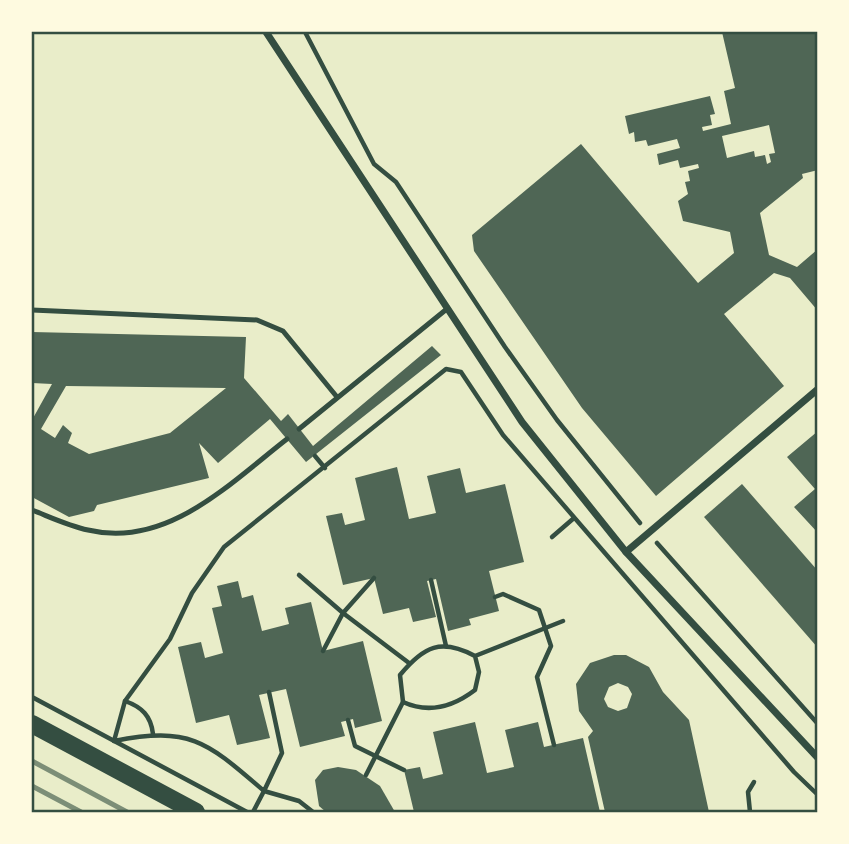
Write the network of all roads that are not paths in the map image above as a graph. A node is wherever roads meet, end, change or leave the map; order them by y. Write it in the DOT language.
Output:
graph roads {
  1 [pos="266,32"];
  2 [pos="448,307"];
  3 [pos="32,310"];
  4 [pos="817,389"];
  5 [pos="337,397"];
  6 [pos="299,429"];
  7 [pos="287,439"];
  8 [pos="32,510"];
  9 [pos="626,552"];
  10 [pos="32,724"];
  11 [pos="817,758"];
  12 [pos="196,813"];
  1 -- 2 [label="street"];
  2 -- 5 [label="lane"];
  2 -- 9 [label="street"];
  3 -- 5 [label="lane"];
  4 -- 9 [label="street"];
  5 -- 6 [label="lane"];
  7 -- 8 [label="lane"];
  9 -- 11 [label="street"];
  10 -- 12 [label="main road"];
}
